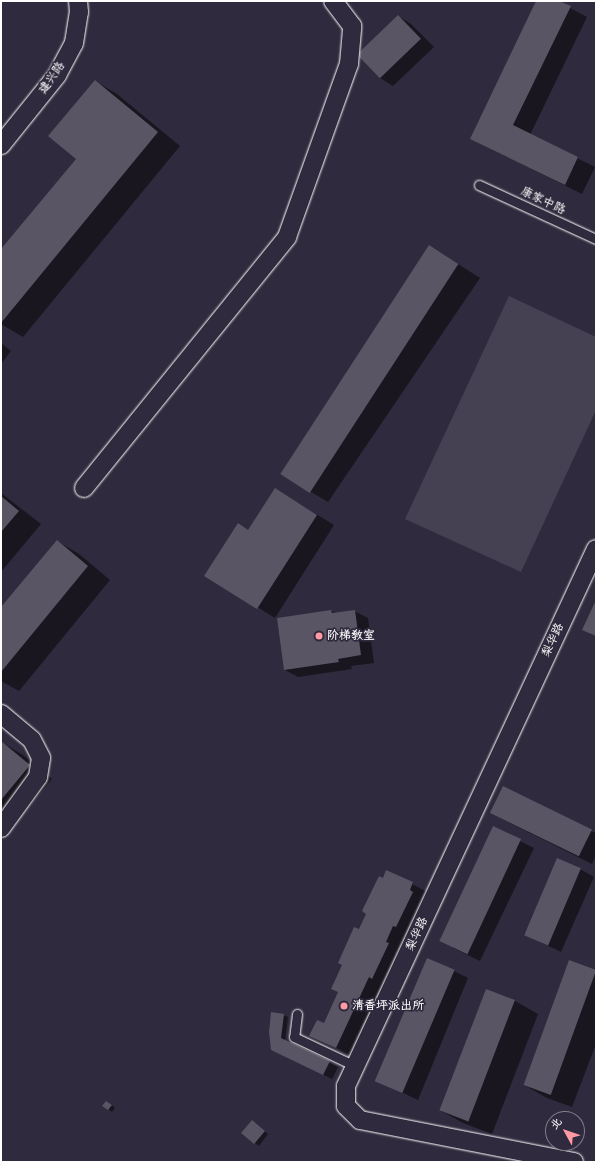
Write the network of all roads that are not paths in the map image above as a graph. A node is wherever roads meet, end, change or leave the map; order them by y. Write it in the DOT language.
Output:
graph roads {
  1 [pos="78,1"];
  2 [pos="333,1"];
  3 [pos="1,145"];
  4 [pos="479,185"];
  5 [pos="596,239"];
  6 [pos="84,488"];
  7 [pos="596,549"];
  8 [pos="1,714"];
  9 [pos="1,828"];
  10 [pos="297,1014"];
  11 [pos="355,1066"];
  12 [pos="574,1162"];
  1 -- 3 [label="street, 建兴路"];
  2 -- 6 [label="street"];
  4 -- 5 [label="lane, 康家中路"];
  7 -- 11 [label="street, 梨华路"];
  8 -- 9 [label="street"];
  10 -- 11 [label="lane"];
  11 -- 12 [label="street, 梨华路"];
}
